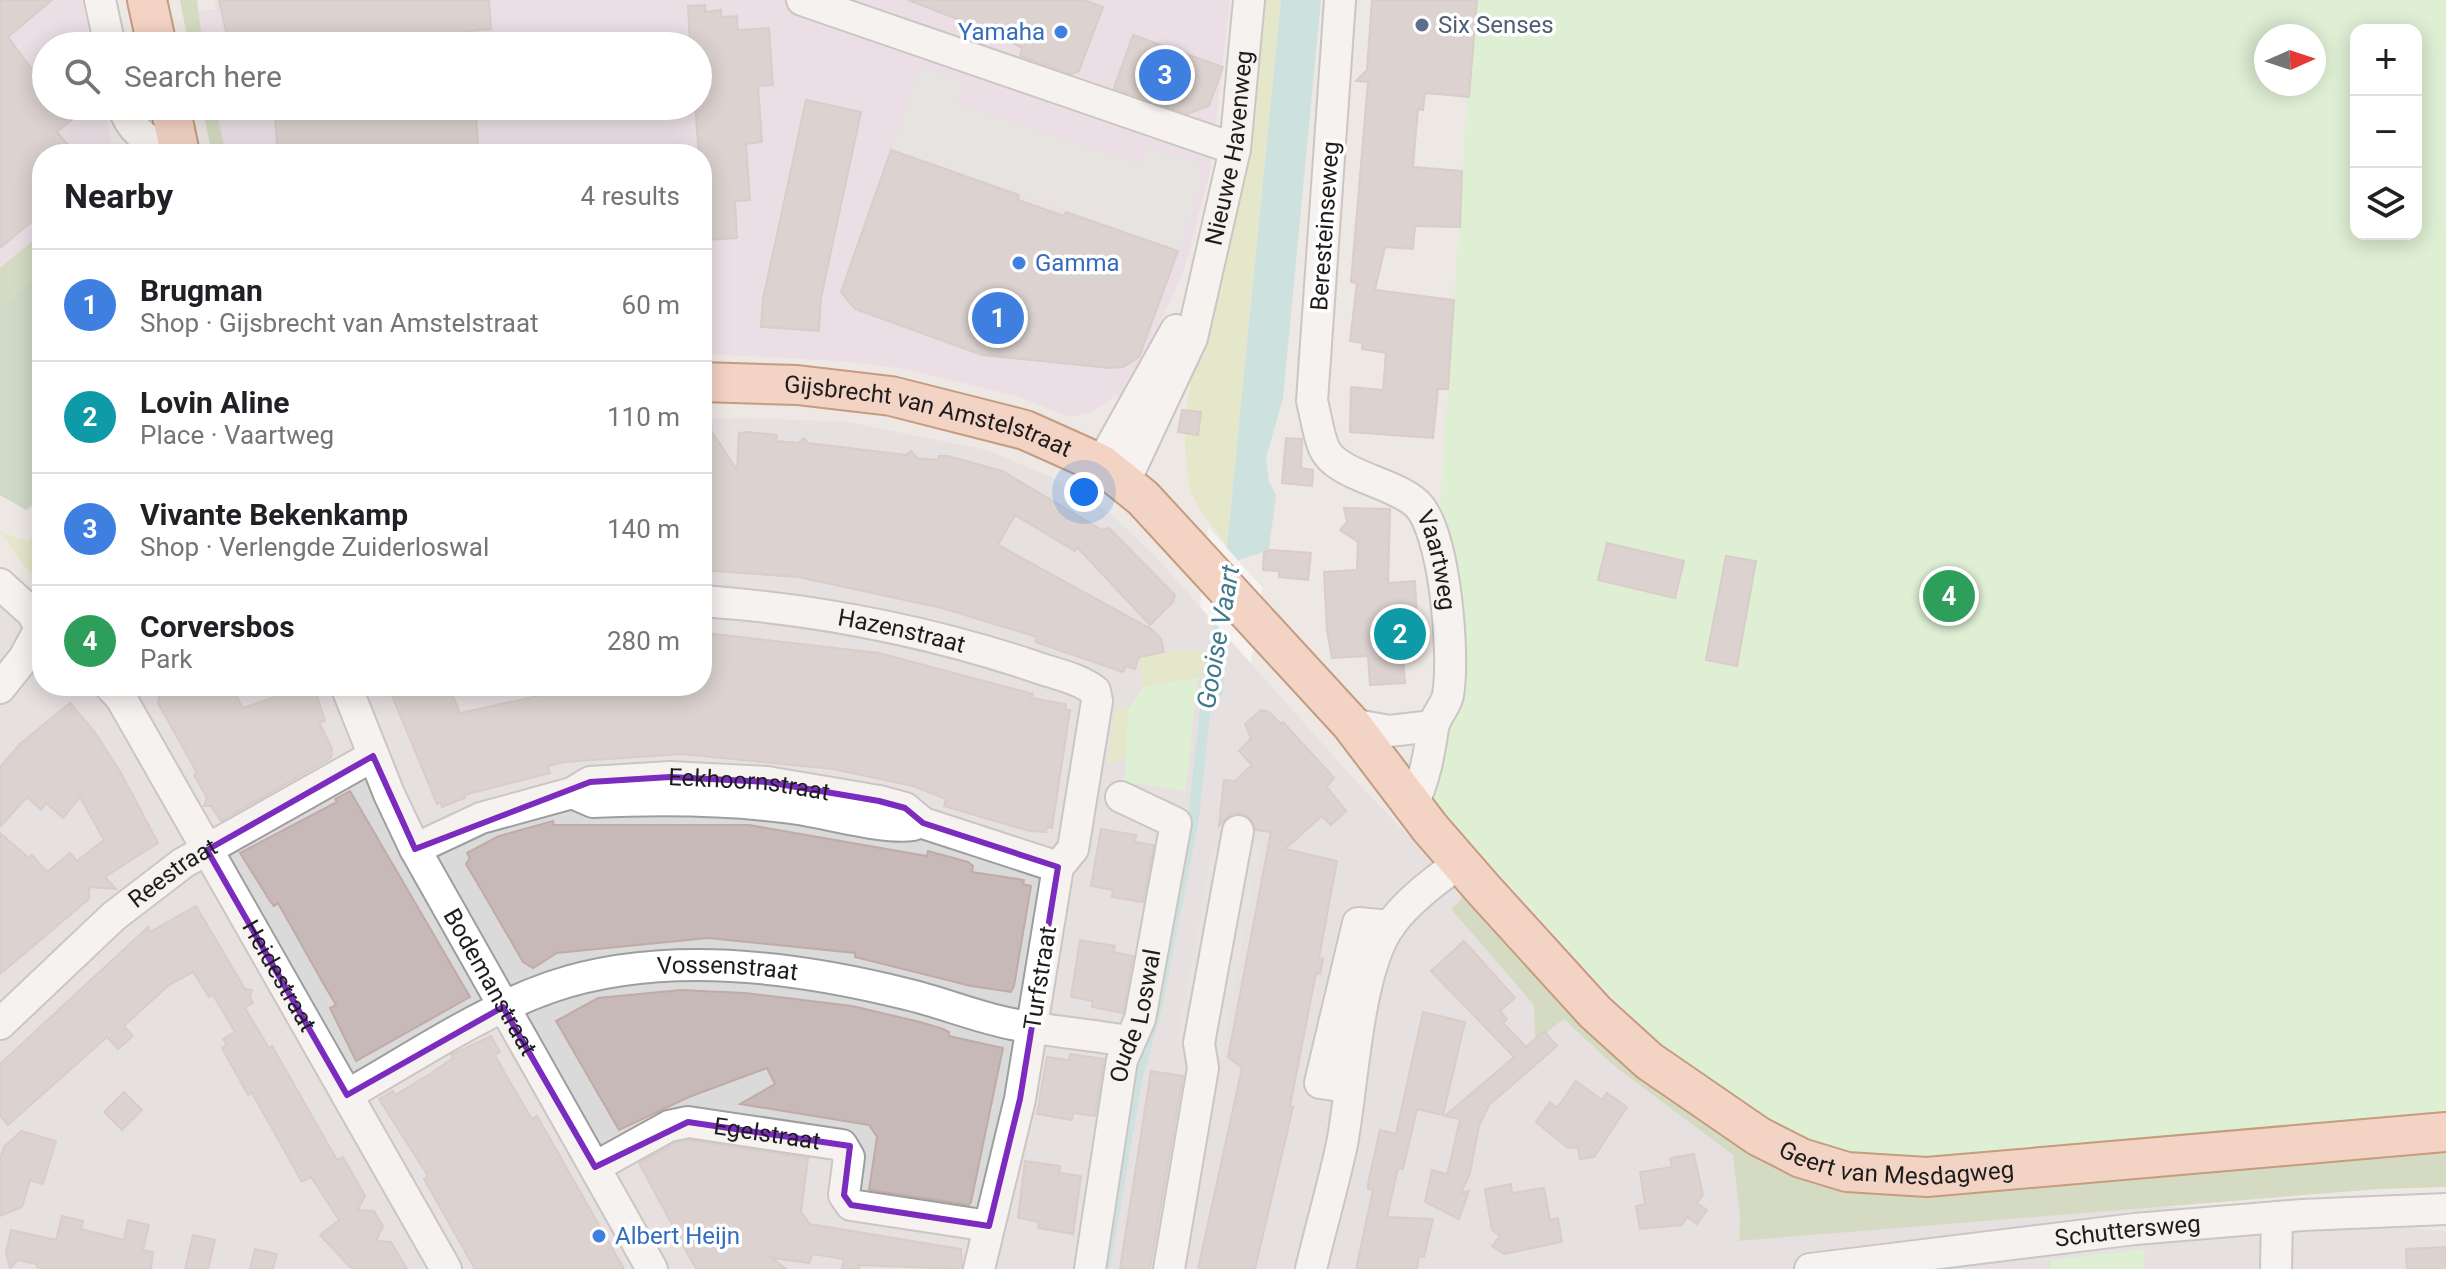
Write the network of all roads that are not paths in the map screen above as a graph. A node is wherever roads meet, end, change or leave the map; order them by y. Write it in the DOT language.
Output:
graph roads {
  1 [pos="100,0"];
  2 [pos="147,0"];
  3 [pos="802,0"];
  4 [pos="1249,0"];
  5 [pos="1340,0"];
  6 [pos="107,32"];
  7 [pos="154,32"];
  8 [pos="127,120"];
  9 [pos="173,120"];
  10 [pos="153,144"];
  11 [pos="178,144"];
  12 [pos="1235,149"];
  13 [pos="712,382"];
  14 [pos="1325,451"];
  15 [pos="1113,473"];
  16 [pos="0,584"];
  17 [pos="712,602"];
  18 [pos="32,613"];
  19 [pos="32,644"];
  20 [pos="0,688"];
  21 [pos="1095,691"];
  22 [pos="119,696"];
  23 [pos="350,696"];
  24 [pos="1351,724"];
  25 [pos="1433,726"];
  26 [pos="373,756"];
  27 [pos="1121,797"];
  28 [pos="1413,804"];
  29 [pos="1238,831"];
  30 [pos="415,849"];
  31 [pos="207,850"];
  32 [pos="1459,863"];
  33 [pos="1058,867"];
  34 [pos="503,1007"];
  35 [pos="0,1024"];
  36 [pos="1032,1027"];
  37 [pos="1128,1044"];
  38 [pos="347,1095"];
  39 [pos="2446,1132"];
  40 [pos="595,1167"];
  41 [pos="2446,1209"];
  42 [pos="2277,1217"];
  43 [pos="989,1226"];
  44 [pos="446,1269"];
  45 [pos="652,1269"];
  46 [pos="979,1269"];
  47 [pos="1090,1269"];
  48 [pos="1169,1269"];
  49 [pos="1311,1269"];
  50 [pos="1810,1269"];
  51 [pos="2276,1269"];
  1 -- 6 [label="street"];
  2 -- 7 [label="main road"];
  3 -- 12 [label="street"];
  4 -- 12 [label="street, Nieuwe Havenweg"];
  5 -- 14 [label="street, Beresteinseweg"];
  8 -- 10 [label="street"];
  9 -- 11 [label="main road"];
  12 -- 15 [label="street, Nieuwe Havenweg"];
  13 -- 15 [label="main road, Gijsbrecht van Amstelstraat"];
  14 -- 25 [label="street, Vaartweg"];
  15 -- 24 [label="main road, Gijsbrecht van Amstelstraat"];
  16 -- 18 [label="street"];
  17 -- 21 [label="street, Hazenstraat"];
  19 -- 20 [label="street"];
  21 -- 33 [label="street, Turfstraat"];
  22 -- 31 [label="street, Heidestraat"];
  23 -- 26 [label="street, Bodemanstraat"];
  24 -- 25 [label="street"];
  24 -- 28 [label="main road"];
  25 -- 28 [label="street, Vaartweg"];
  26 -- 30 [label="street, Bodemanstraat"];
  26 -- 31 [label="street, Reestraat"];
  27 -- 37 [label="street, Oude Loswal"];
  28 -- 32 [label="main road"];
  29 -- 48 [label="street"];
  30 -- 33 [label="street, Eekhoornstraat"];
  30 -- 34 [label="street, Bodemanstraat"];
  31 -- 35 [label="street, Reestraat"];
  31 -- 38 [label="street, Heidestraat"];
  32 -- 39 [label="main road, Geert van Mesdagweg"];
  32 -- 49 [label="street"];
  33 -- 36 [label="street, Turfstraat"];
  34 -- 36 [label="street, Vossenstraat"];
  34 -- 38 [label="street, Vossenstraat"];
  34 -- 40 [label="street, Bodemanstraat"];
  36 -- 37 [label="street, Vossenstraat"];
  36 -- 43 [label="street, Turfstraat"];
  37 -- 47 [label="street, Oude Loswal"];
  38 -- 44 [label="street, Heidestraat"];
  40 -- 43 [label="street, Egelstraat"];
  40 -- 45 [label="street, Bodemanstraat"];
  41 -- 42 [label="street, Schuttersweg"];
  42 -- 50 [label="street, Schuttersweg"];
  42 -- 51 [label="street"];
  43 -- 46 [label="street, Turfstraat"];
}
